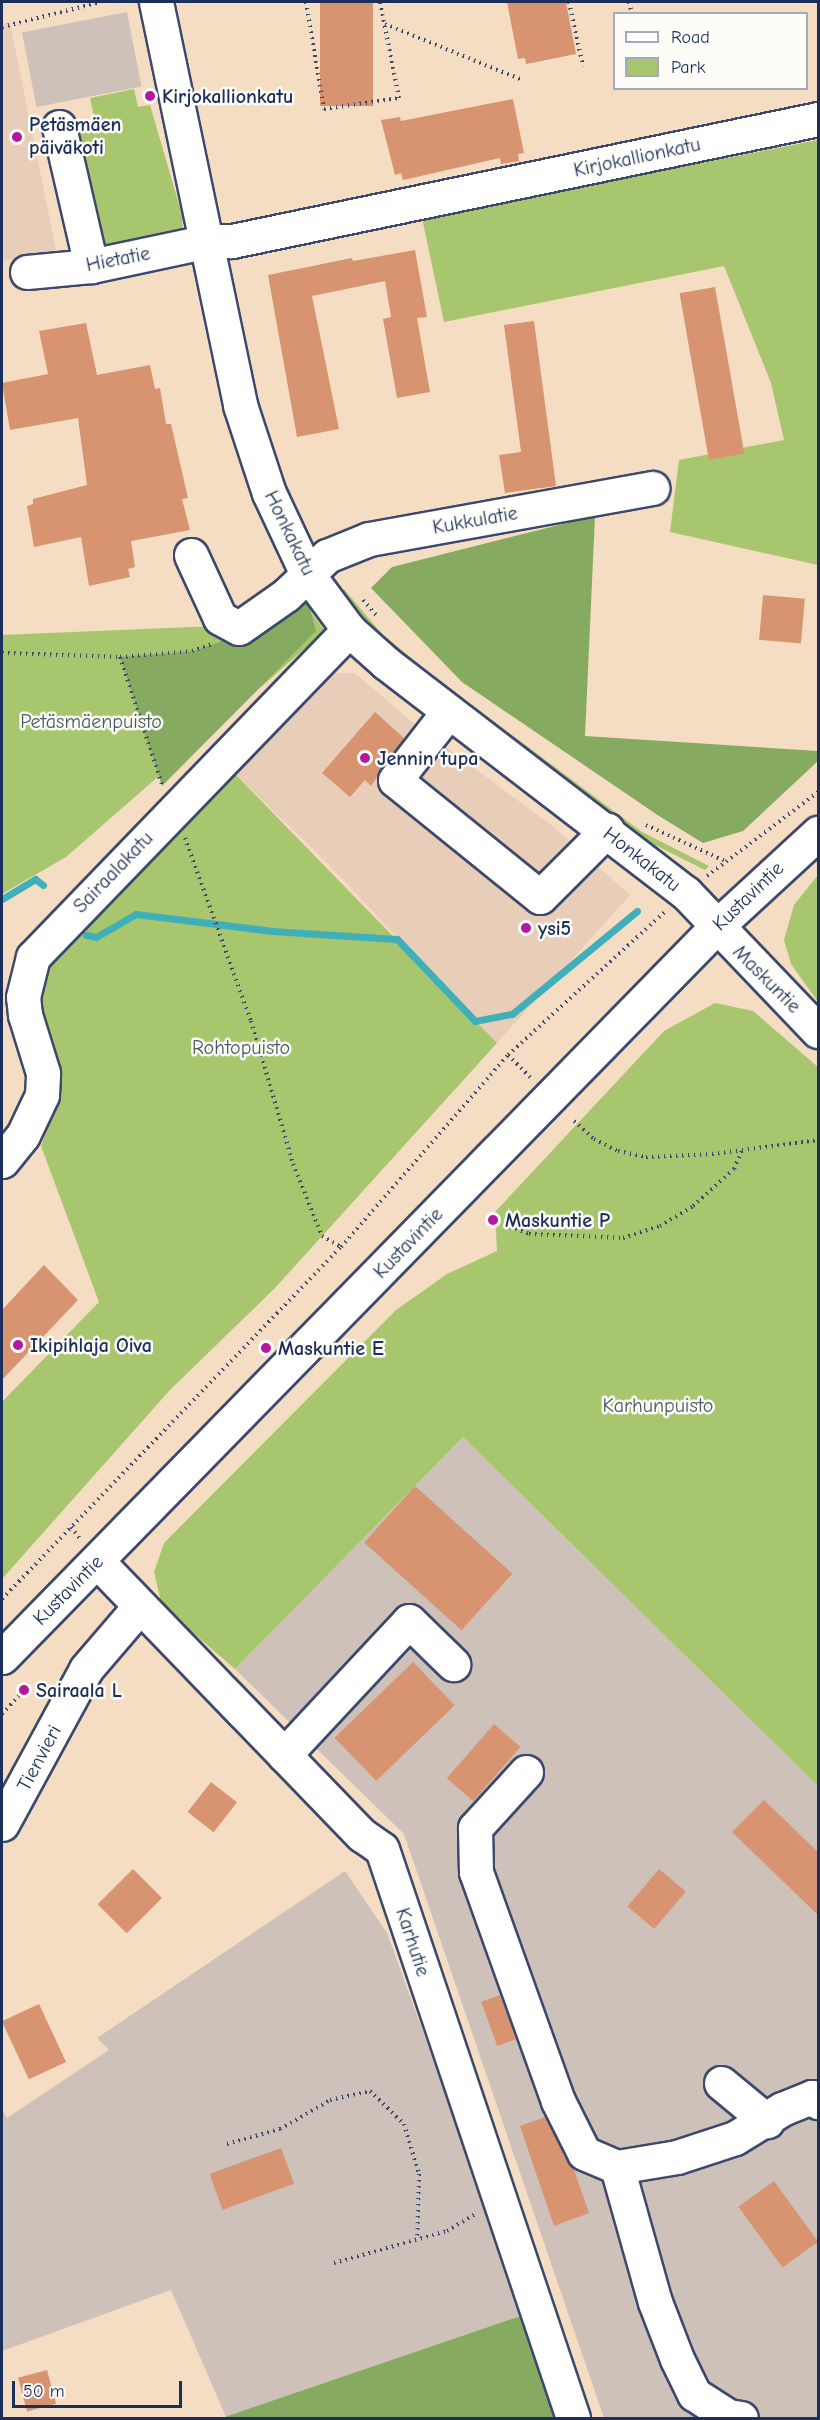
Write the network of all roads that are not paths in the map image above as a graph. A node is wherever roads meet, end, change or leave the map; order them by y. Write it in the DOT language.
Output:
graph roads {
  1 [pos="156,2"];
  2 [pos="819,119"];
  3 [pos="59,128"];
  4 [pos="208,241"];
  5 [pos="91,266"];
  6 [pos="27,272"];
  7 [pos="652,488"];
  8 [pos="191,555"];
  9 [pos="306,573"];
  10 [pos="349,630"];
  11 [pos="448,712"];
  12 [pos="621,824"];
  13 [pos="819,833"];
  14 [pos="716,927"];
  15 [pos="819,1031"];
  16 [pos="2,1161"];
  17 [pos="97,1561"];
  18 [pos="141,1606"];
  19 [pos="2,1658"];
  20 [pos="453,1664"];
  21 [pos="284,1755"];
  22 [pos="526,1772"];
  23 [pos="2,1824"];
  24 [pos="721,2083"];
  25 [pos="819,2102"];
  26 [pos="767,2121"];
  27 [pos="617,2167"];
  28 [pos="573,2418"];
  29 [pos="741,2418"];
  1 -- 4 [label="street, Honkakatu"];
  2 -- 4 [label="street, Kirjokallionkatu"];
  3 -- 5 [label="street"];
  4 -- 5 [label="street, Hietatie"];
  4 -- 9 [label="street, Honkakatu"];
  5 -- 6 [label="street, Hietatie"];
  7 -- 9 [label="street, Kukkulatie"];
  8 -- 9 [label="street, Kukkulatie"];
  9 -- 10 [label="street, Honkakatu"];
  10 -- 11 [label="street, Honkakatu"];
  10 -- 16 [label="street, Sairaalakatu"];
  11 -- 12 [label="street, Honkakatu"];
  11 -- 12 [label="street"];
  12 -- 14 [label="street, Honkakatu"];
  13 -- 14 [label="street, Kustavintie"];
  14 -- 15 [label="street, Maskuntie"];
  14 -- 17 [label="street, Kustavintie"];
  17 -- 18 [label="street, Karhutie"];
  17 -- 19 [label="street, Kustavintie"];
  18 -- 21 [label="street, Karhutie"];
  18 -- 23 [label="street, Tienvieri"];
  20 -- 21 [label="street"];
  21 -- 28 [label="street, Karhutie"];
  22 -- 27 [label="street"];
  24 -- 26 [label="street"];
  25 -- 26 [label="street"];
  26 -- 27 [label="street"];
  27 -- 29 [label="street"];
}
